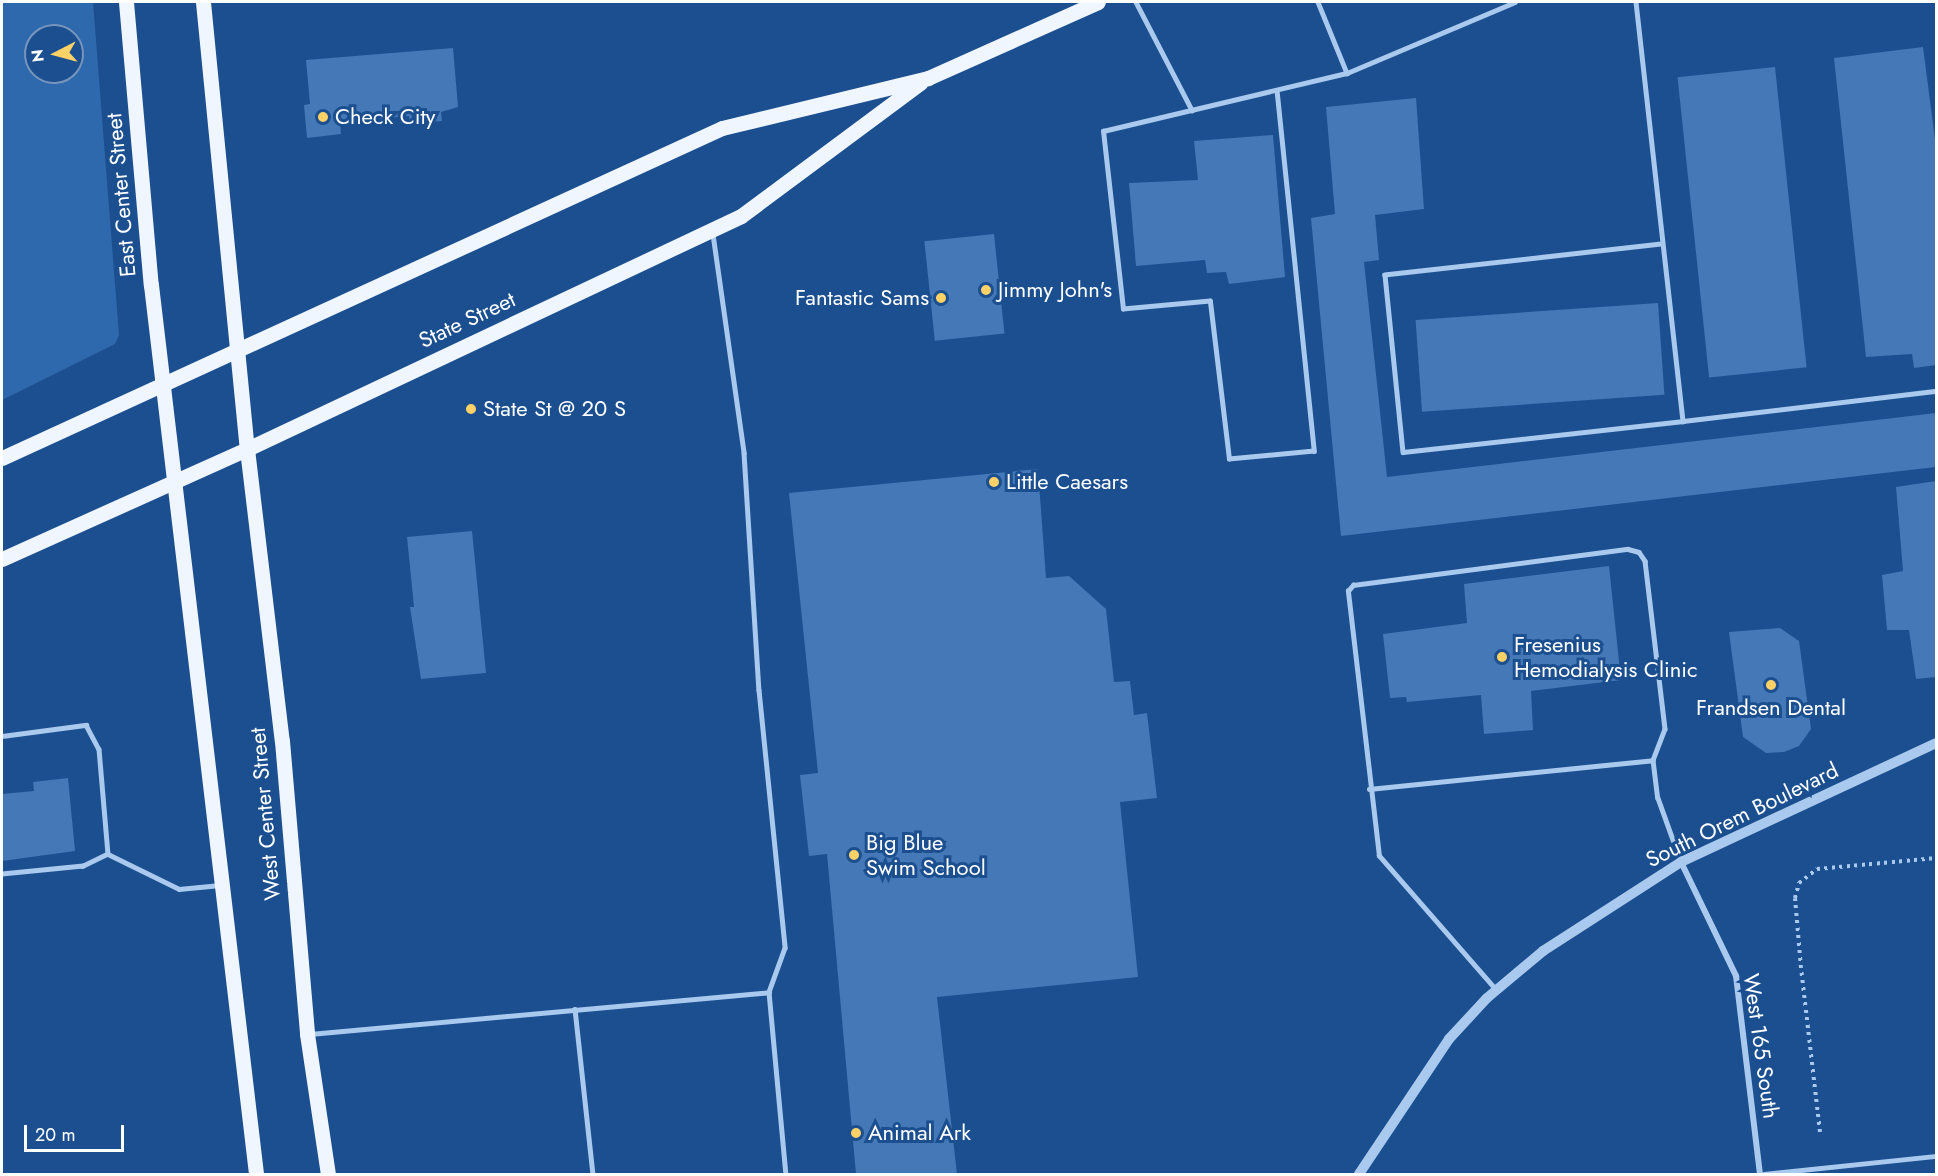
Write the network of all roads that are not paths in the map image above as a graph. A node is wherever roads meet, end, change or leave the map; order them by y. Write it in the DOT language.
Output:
graph roads {
  1 [pos="126,2"];
  2 [pos="203,2"];
  3 [pos="1098,2"];
  4 [pos="1136,2"];
  5 [pos="1318,2"];
  6 [pos="1515,2"];
  7 [pos="1636,2"];
  8 [pos="1347,73"];
  9 [pos="928,78"];
  10 [pos="1276,90"];
  11 [pos="1192,110"];
  12 [pos="712,229"];
  13 [pos="1661,244"];
  14 [pos="238,349"];
  15 [pos="163,383"];
  16 [pos="1936,391"];
  17 [pos="1683,421"];
  18 [pos="247,448"];
  19 [pos="2,458"];
  20 [pos="174,482"];
  21 [pos="2,559"];
  22 [pos="2,736"];
  23 [pos="1936,743"];
  24 [pos="1653,760"];
  25 [pos="1369,789"];
  26 [pos="108,854"];
  27 [pos="1680,862"];
  28 [pos="2,874"];
  29 [pos="221,885"];
  30 [pos="1496,990"];
  31 [pos="769,992"];
  32 [pos="575,1009"];
  33 [pos="307,1034"];
  34 [pos="1936,1156"];
  35 [pos="256,1174"];
  36 [pos="328,1174"];
  37 [pos="593,1174"];
  38 [pos="786,1174"];
  39 [pos="1359,1174"];
  40 [pos="1762,1174"];
  1 -- 15 [label="main road, East Center Street"];
  2 -- 14 [label="main road"];
  3 -- 9 [label="main road, State Street"];
  4 -- 11 [label="lane"];
  5 -- 8 [label="lane"];
  6 -- 8 [label="lane"];
  7 -- 13 [label="lane"];
  8 -- 10 [label="lane"];
  9 -- 12 [label="main road, State Street"];
  9 -- 14 [label="main road, State Street"];
  10 -- 11 [label="lane"];
  10 -- 11 [label="lane"];
  12 -- 18 [label="main road, State Street"];
  12 -- 31 [label="lane"];
  13 -- 17 [label="lane"];
  13 -- 17 [label="lane"];
  14 -- 15 [label="main road, State Street"];
  14 -- 18 [label="main road, West Center Street"];
  15 -- 19 [label="main road, State Street"];
  15 -- 20 [label="main road, East Center Street"];
  16 -- 17 [label="lane"];
  18 -- 20 [label="main road, State Street"];
  18 -- 33 [label="main road, West Center Street"];
  20 -- 21 [label="main road, State Street"];
  20 -- 29 [label="main road"];
  22 -- 26 [label="lane"];
  23 -- 27 [label="street, South Orem Boulevard"];
  24 -- 25 [label="lane"];
  24 -- 25 [label="lane"];
  24 -- 27 [label="lane"];
  25 -- 30 [label="lane"];
  26 -- 28 [label="lane"];
  26 -- 29 [label="lane"];
  27 -- 30 [label="street, South Orem Boulevard"];
  27 -- 40 [label="street, West 165 South"];
  29 -- 35 [label="main road"];
  30 -- 39 [label="street, South Orem Boulevard"];
  31 -- 32 [label="lane"];
  31 -- 38 [label="lane"];
  32 -- 33 [label="lane"];
  32 -- 37 [label="lane"];
  33 -- 36 [label="main road, West Center Street"];
  34 -- 40 [label="lane"];
}
